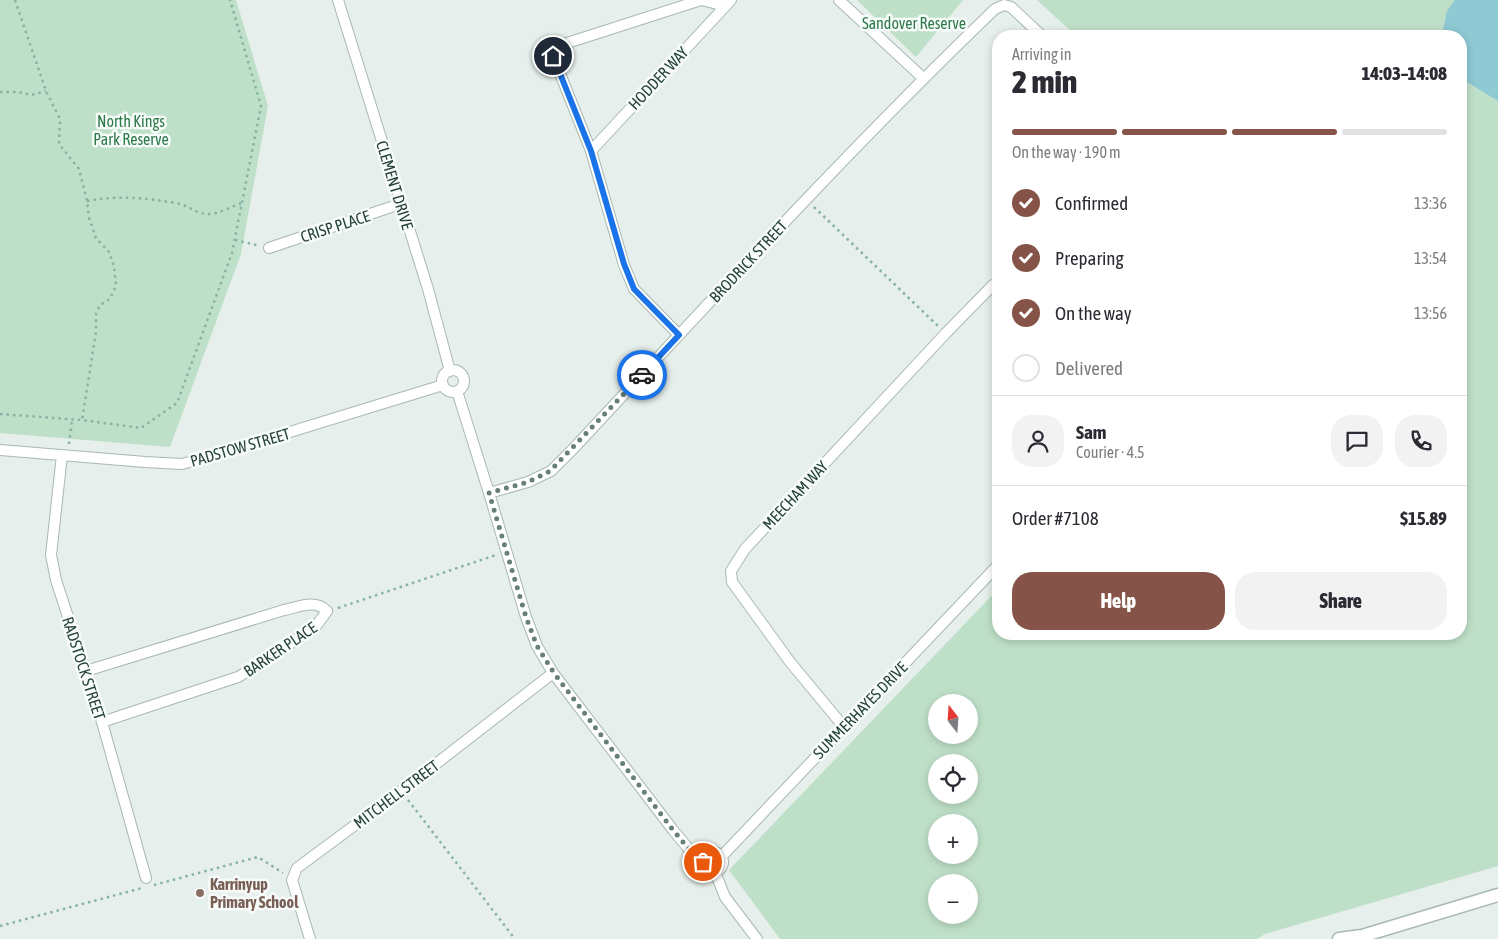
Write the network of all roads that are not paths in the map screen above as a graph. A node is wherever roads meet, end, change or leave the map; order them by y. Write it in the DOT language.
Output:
graph roads {
  1 [pos="338,0"];
  2 [pos="701,0"];
  3 [pos="838,0"];
  4 [pos="728,3"];
  5 [pos="1036,30"];
  6 [pos="923,78"];
  7 [pos="591,151"];
  8 [pos="400,204"];
  9 [pos="269,248"];
  10 [pos="992,286"];
  11 [pos="679,335"];
  12 [pos="450,371"];
  13 [pos="443,385"];
  14 [pos="457,391"];
  15 [pos="0,450"];
  16 [pos="65,455"];
  17 [pos="489,493"];
  18 [pos="992,571"];
  19 [pos="86,671"];
  20 [pos="554,673"];
  21 [pos="102,722"];
  22 [pos="844,727"];
  23 [pos="722,856"];
  24 [pos="704,859"];
  25 [pos="715,872"];
  26 [pos="146,878"];
  27 [pos="1498,895"];
  28 [pos="1359,937"];
  29 [pos="310,939"];
  30 [pos="757,939"];
  31 [pos="1339,939"];
  1 -- 8 [label="street, CLEMENT DRIVE"];
  2 -- 4 [label="street, HODDER WAY"];
  2 -- 7 [label="street, HODDER WAY"];
  3 -- 6 [label="street"];
  4 -- 7 [label="street, HODDER WAY"];
  5 -- 6 [label="street, BRODRICK STREET"];
  6 -- 11 [label="street, BRODRICK STREET"];
  7 -- 11 [label="street, HODDER WAY"];
  8 -- 9 [label="street, CRISP PLACE"];
  8 -- 12 [label="street, CLEMENT DRIVE"];
  10 -- 22 [label="street, MEECHAM WAY"];
  11 -- 17 [label="street, BRODRICK STREET"];
  12 -- 13 [label="street"];
  12 -- 14 [label="street"];
  13 -- 14 [label="street"];
  13 -- 16 [label="street, PADSTOW STREET"];
  14 -- 17 [label="street"];
  15 -- 16 [label="street, PADSTOW STREET"];
  16 -- 19 [label="street, RADSTOCK STREET"];
  17 -- 20 [label="street"];
  18 -- 22 [label="street, SUMMERHAYES DRIVE"];
  19 -- 21 [label="street, RADSTOCK STREET"];
  19 -- 21 [label="street, BARKER PLACE"];
  20 -- 24 [label="street"];
  20 -- 29 [label="street, MITCHELL STREET"];
  21 -- 26 [label="street, RADSTOCK STREET"];
  22 -- 23 [label="street, SUMMERHAYES DRIVE"];
  23 -- 24 [label="street"];
  23 -- 25 [label="street"];
  24 -- 25 [label="street"];
  25 -- 30 [label="street"];
  27 -- 28 [label="street"];
  28 -- 31 [label="street"];
}
